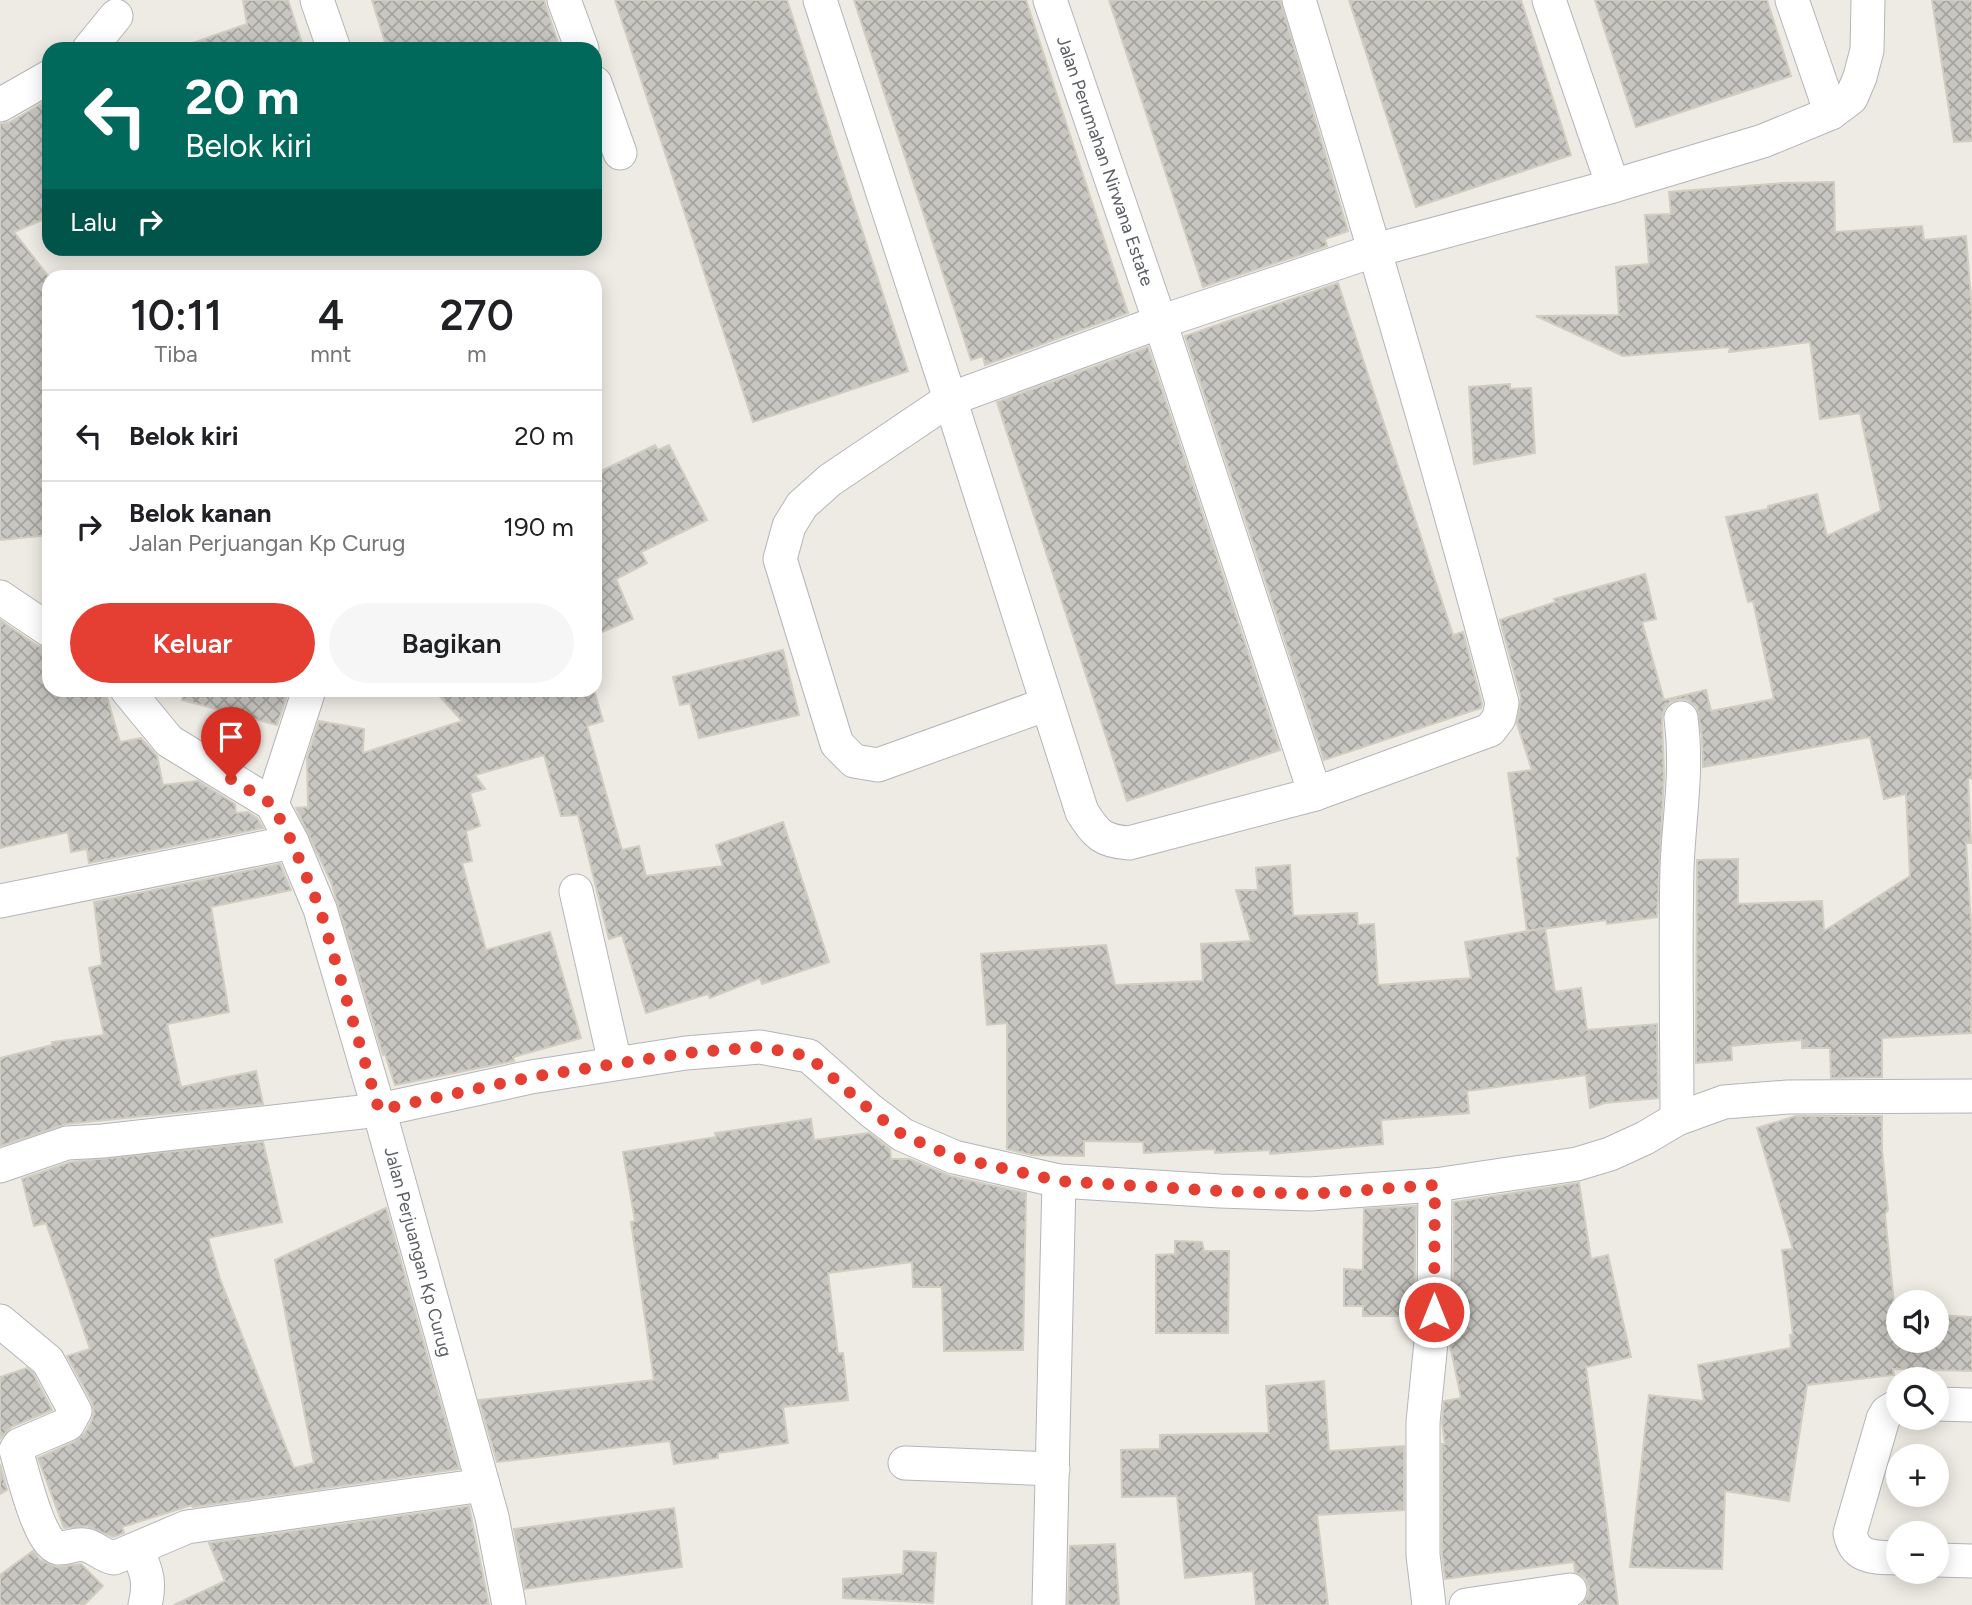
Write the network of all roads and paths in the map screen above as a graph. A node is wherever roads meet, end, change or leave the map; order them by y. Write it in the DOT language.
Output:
graph roads {
  1 [pos="317,0"];
  2 [pos="564,0"];
  3 [pos="820,0"];
  4 [pos="1050,0"];
  5 [pos="1299,0"];
  6 [pos="1549,0"];
  7 [pos="1792,0"];
  8 [pos="1868,0"];
  9 [pos="117,16"];
  10 [pos="95,42"];
  11 [pos="332,42"];
  12 [pos="579,42"];
  13 [pos="42,80"];
  14 [pos="1,100"];
  15 [pos="602,102"];
  16 [pos="1830,113"];
  17 [pos="621,153"];
  18 [pos="1613,186"];
  19 [pos="1376,250"];
  20 [pos="1160,322"];
  21 [pos="950,399"];
  22 [pos="0,597"];
  23 [pos="42,625"];
  24 [pos="133,697"];
  25 [pos="307,697"];
  26 [pos="1047,704"];
  27 [pos="1681,718"];
  28 [pos="1315,794"];
  29 [pos="272,804"];
  30 [pos="292,842"];
  31 [pos="576,891"];
  32 [pos="0,901"];
  33 [pos="615,1063"];
  34 [pos="1972,1096"];
  35 [pos="379,1110"];
  36 [pos="1677,1119"];
  37 [pos="0,1166"];
  38 [pos="1059,1181"];
  39 [pos="1435,1185"];
  40 [pos="0,1321"];
  41 [pos="1949,1404"];
  42 [pos="1972,1405"];
  43 [pos="1886,1415"];
  44 [pos="905,1463"];
  45 [pos="1053,1469"];
  46 [pos="483,1485"];
  47 [pos="137,1549"];
  48 [pos="1886,1558"];
  49 [pos="1949,1560"];
  50 [pos="1972,1561"];
  51 [pos="1570,1590"];
  52 [pos="145,1605"];
  53 [pos="509,1605"];
  54 [pos="1049,1605"];
  55 [pos="1429,1605"];
  56 [pos="1466,1605"];
  1 -- 11 [label="street"];
  2 -- 12 [label="street"];
  3 -- 21 [label="street"];
  4 -- 20 [label="street, Jalan Perumahan Nirwana Estate"];
  5 -- 19 [label="street"];
  6 -- 18 [label="street"];
  7 -- 16 [label="street"];
  8 -- 16 [label="street"];
  9 -- 10 [label="street"];
  13 -- 14 [label="street"];
  15 -- 17 [label="street"];
  16 -- 18 [label="street"];
  18 -- 19 [label="street"];
  19 -- 20 [label="street"];
  19 -- 28 [label="street"];
  20 -- 21 [label="street"];
  20 -- 28 [label="street, Jalan Perumahan Nirwana Estate"];
  21 -- 26 [label="street"];
  21 -- 26 [label="street"];
  22 -- 23 [label="street"];
  24 -- 29 [label="street"];
  25 -- 29 [label="street"];
  26 -- 28 [label="street"];
  27 -- 36 [label="street"];
  29 -- 30 [label="street, Jalan Perjuangan Kp Curug"];
  30 -- 32 [label="street"];
  30 -- 35 [label="street, Jalan Perjuangan Kp Curug"];
  31 -- 33 [label="street"];
  33 -- 35 [label="street"];
  33 -- 38 [label="street"];
  34 -- 36 [label="street"];
  35 -- 37 [label="street"];
  35 -- 46 [label="street, Jalan Perjuangan Kp Curug"];
  36 -- 39 [label="street"];
  38 -- 39 [label="street"];
  38 -- 45 [label="street"];
  39 -- 55 [label="street"];
  40 -- 47 [label="street"];
  41 -- 42 [label="street"];
  43 -- 48 [label="street"];
  44 -- 45 [label="street"];
  45 -- 54 [label="street"];
  46 -- 47 [label="street"];
  46 -- 53 [label="street, Jalan Perjuangan Kp Curug"];
  47 -- 52 [label="street"];
  49 -- 50 [label="street"];
  51 -- 56 [label="street"];
}
